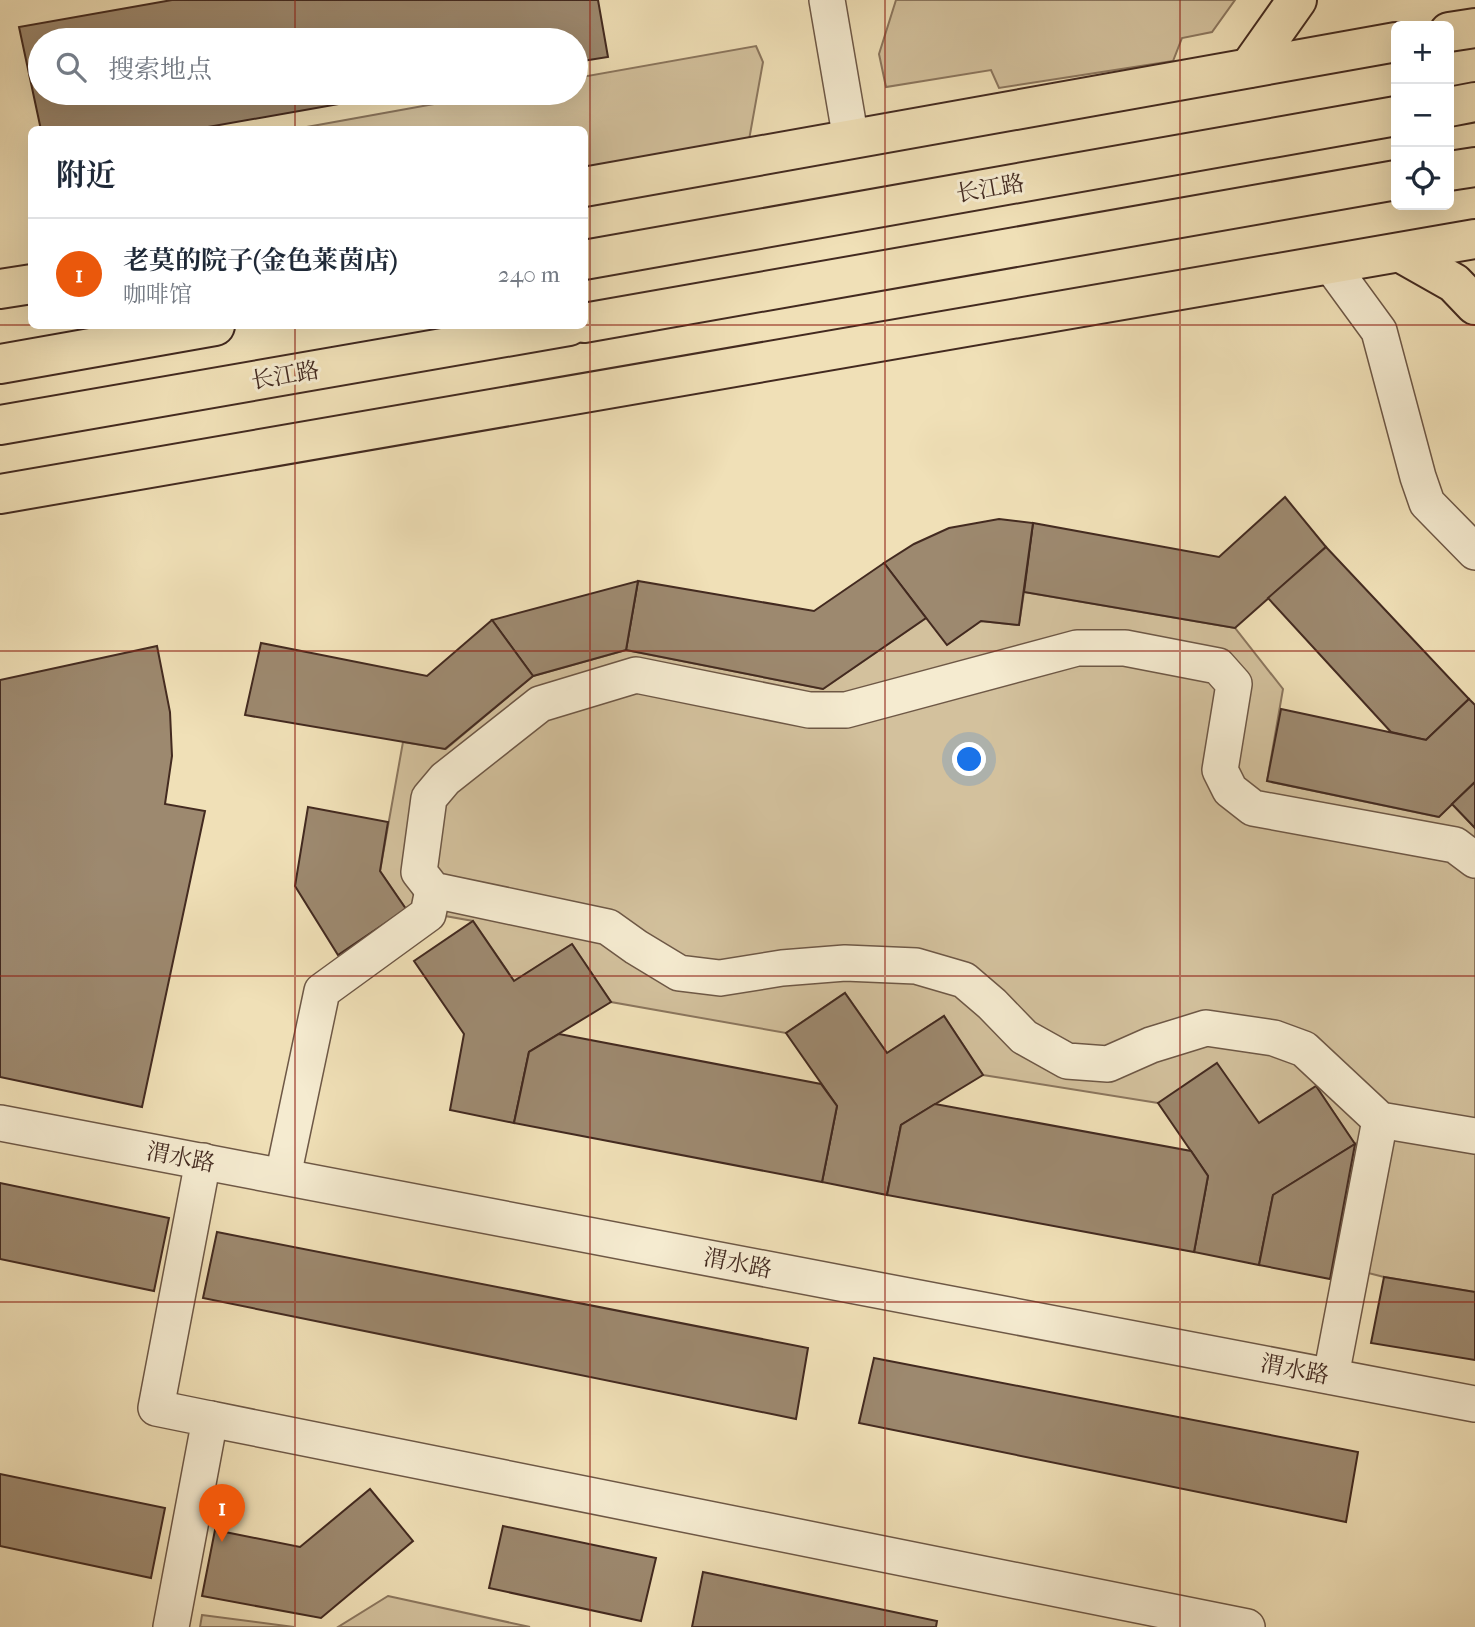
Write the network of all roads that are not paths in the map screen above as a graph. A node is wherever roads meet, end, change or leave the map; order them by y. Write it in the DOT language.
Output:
graph roads {
  1 [pos="827,0"];
  2 [pos="1297,0"];
  3 [pos="1475,28"];
  4 [pos="1454,31"];
  5 [pos="1391,43"];
  6 [pos="1249,68"];
  7 [pos="1475,102"];
  8 [pos="1454,106"];
  9 [pos="1391,117"];
  10 [pos="851,140"];
  11 [pos="1475,167"];
  12 [pos="1454,170"];
  13 [pos="1391,181"];
  14 [pos="588,186"];
  15 [pos="1475,239"];
  16 [pos="1401,253"];
  17 [pos="588,259"];
  18 [pos="1330,264"];
  19 [pos="28,285"];
  20 [pos="0,289"];
  21 [pos="1475,305"];
  22 [pos="588,322"];
  23 [pos="198,329"];
  24 [pos="552,329"];
  25 [pos="0,364"];
  26 [pos="0,425"];
  27 [pos="0,494"];
  28 [pos="1475,552"];
  29 [pos="1475,860"];
  30 [pos="433,890"];
  31 [pos="1380,1119"];
  32 [pos="0,1123"];
  33 [pos="1475,1136"];
  34 [pos="203,1161"];
  35 [pos="283,1176"];
  36 [pos="1331,1376"];
  37 [pos="1475,1404"];
  38 [pos="210,1419"];
  39 [pos="171,1627"];
  40 [pos="1247,1627"];
  1 -- 10 [label="street"];
  2 -- 6 [label="main road"];
  3 -- 4 [label="main road"];
  5 -- 6 [label="main road"];
  6 -- 10 [label="main road"];
  7 -- 8 [label="main road"];
  9 -- 17 [label="main road, 长江路"];
  10 -- 14 [label="main road"];
  11 -- 12 [label="main road"];
  13 -- 22 [label="main road"];
  15 -- 16 [label="main road"];
  16 -- 18 [label="main road"];
  16 -- 21 [label="main road"];
  18 -- 27 [label="main road"];
  18 -- 28 [label="street"];
  19 -- 20 [label="main road"];
  23 -- 25 [label="main road"];
  24 -- 26 [label="main road, 长江路"];
  29 -- 30 [label="street"];
  30 -- 31 [label="street"];
  30 -- 35 [label="street"];
  31 -- 33 [label="street"];
  31 -- 36 [label="street"];
  32 -- 34 [label="street, 渭水路"];
  34 -- 35 [label="street, 渭水路"];
  34 -- 38 [label="street"];
  35 -- 36 [label="street, 渭水路"];
  36 -- 37 [label="street, 渭水路"];
  38 -- 39 [label="street"];
  38 -- 40 [label="street"];
}
